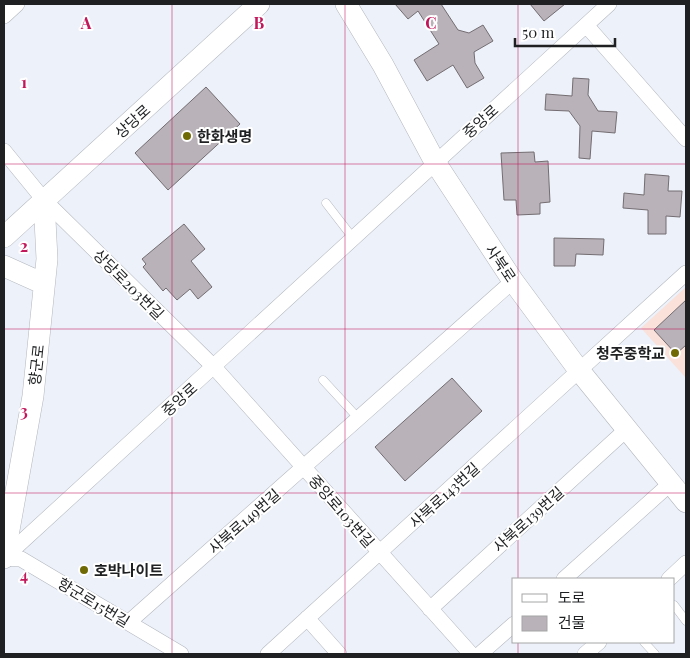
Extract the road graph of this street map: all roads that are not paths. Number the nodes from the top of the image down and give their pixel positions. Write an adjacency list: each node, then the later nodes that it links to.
1 (17, 4): 5 (street)
2 (257, 4): 10 (street, 상당로)
3 (346, 4): 9 (street, 사북로)
4 (609, 4): 6 (street, 중앙로)
5 (4, 16)
6 (586, 25): 7 (street); 9 (street, 중앙로)
7 (686, 139)
8 (4, 151): 10 (street, 상당로203번길)
9 (435, 162): 13 (street, 중앙로); 16 (street, 사북로)
10 (44, 200): 12 (street, 상당로); 17 (street, 향군로); 18 (street, 상당로203번길)
11 (326, 203): 13 (lane)
12 (4, 237)
13 (353, 238): 18 (street, 중앙로)
14 (4, 266): 17 (street)
15 (686, 273): 19 (street, 사북로143번길)
16 (513, 281): 19 (street, 사북로); 21 (street, 사북로149번길)
17 (44, 284): 27 (street, 향군로)
18 (214, 367): 23 (street, 중앙로103번길); 27 (street, 중앙로)
19 (578, 369): 22 (street, 사북로); 26 (street, 사북로143번길)
20 (323, 380): 21 (lane)
21 (359, 420): 23 (street, 사북로149번길)
22 (627, 429): 24 (street, 사북로); 32 (street, 사북로139번길)
23 (305, 468): 26 (street, 중앙로103번길); 35 (street, 사북로149번길)
24 (671, 484): 25 (street, 사북로); 29 (street)
25 (686, 502)
26 (380, 554): 32 (street, 중앙로103번길); 33 (street, 사북로143번길)
27 (4, 558): 35 (street, 향군로15번길)
28 (686, 563): 30 (street)
29 (565, 578)
30 (669, 578)
31 (675, 606): 34 (lane)
32 (430, 608): 42 (street, 중앙로103번길)
33 (307, 618): 40 (street, 사북로143번길); 41 (street)
34 (686, 621)
35 (129, 622): 39 (street, 향군로15번길)
36 (512, 626): 43 (street)
37 (598, 643): 44 (street)
38 (645, 643): 45 (lane)
39 (180, 654)
40 (268, 654)
41 (339, 654)
42 (471, 654)
43 (480, 654)
44 (585, 654)
45 (655, 654)

